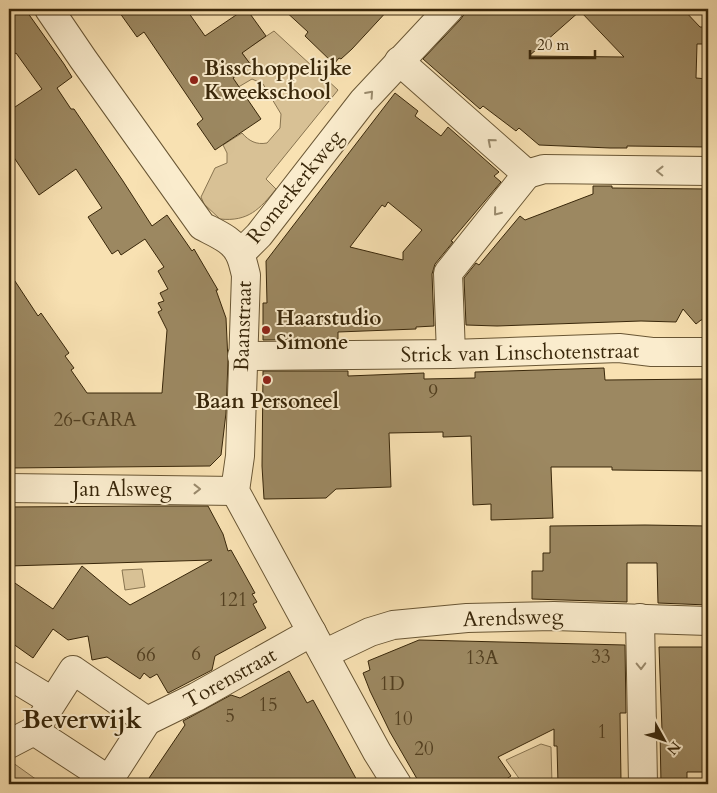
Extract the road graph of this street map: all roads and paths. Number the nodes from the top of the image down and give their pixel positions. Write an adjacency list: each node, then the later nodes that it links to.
1 (50, 9): 6 (street, Baanstraat)
2 (449, 9): 3 (street, Romerkerkweg)
3 (399, 61): 5 (street, one-way to 3); 6 (street, Romerkerkweg, one-way to 3)
4 (708, 172): 5 (street, one-way to 5)
5 (528, 174): 8 (street, one-way to 8)
6 (240, 254): 9 (street, Baanstraat)
7 (708, 352): 8 (street, Strick van Linschotenstraat)
8 (451, 354): 9 (street, Strick van Linschotenstraat)
9 (242, 356): 11 (street, Baanstraat)
10 (9, 488): 11 (street, Jan Alsweg, one-way to 11)
11 (235, 491): 14 (street)
12 (640, 618): 13 (street, Arendsweg); 14 (street, Arendsweg); 22 (street, one-way to 22)
13 (708, 621)
14 (318, 643): 17 (street, Torenstraat); 21 (street)
15 (9, 675): 16 (street)
16 (52, 702): 17 (street); 18 (street)
17 (147, 721): 20 (street)
18 (34, 732): 19 (street); 20 (street)
19 (9, 744)
20 (110, 782)
21 (397, 784)
22 (643, 784)

